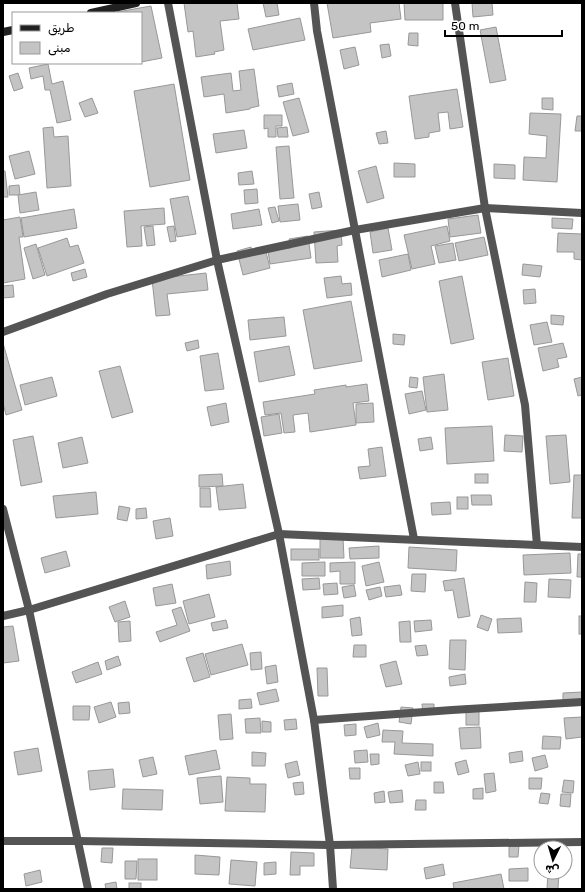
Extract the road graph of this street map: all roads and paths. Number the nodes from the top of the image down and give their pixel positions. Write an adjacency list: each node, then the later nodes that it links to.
1 (136, 3): 5 (main road)
2 (168, 3): 9 (street)
3 (314, 3): 8 (street)
4 (455, 3): 6 (street)
5 (95, 12)
6 (485, 208): 7 (street); 8 (street); 14 (street)
7 (582, 213)
8 (355, 230): 9 (street); 13 (street)
9 (217, 260): 10 (street); 12 (street)
10 (3, 332)
11 (3, 509): 16 (street)
12 (279, 534): 13 (street); 16 (street); 19 (street)
13 (414, 539): 14 (street)
14 (537, 544): 15 (street)
15 (582, 546)
16 (29, 610): 17 (street); 21 (street)
17 (3, 616)
18 (582, 702): 19 (street)
19 (314, 720): 23 (street)
20 (3, 841): 21 (street)
21 (78, 841): 23 (street); 24 (street)
22 (582, 842): 23 (street)
23 (330, 845): 25 (street)
24 (88, 889)
25 (332, 889)

